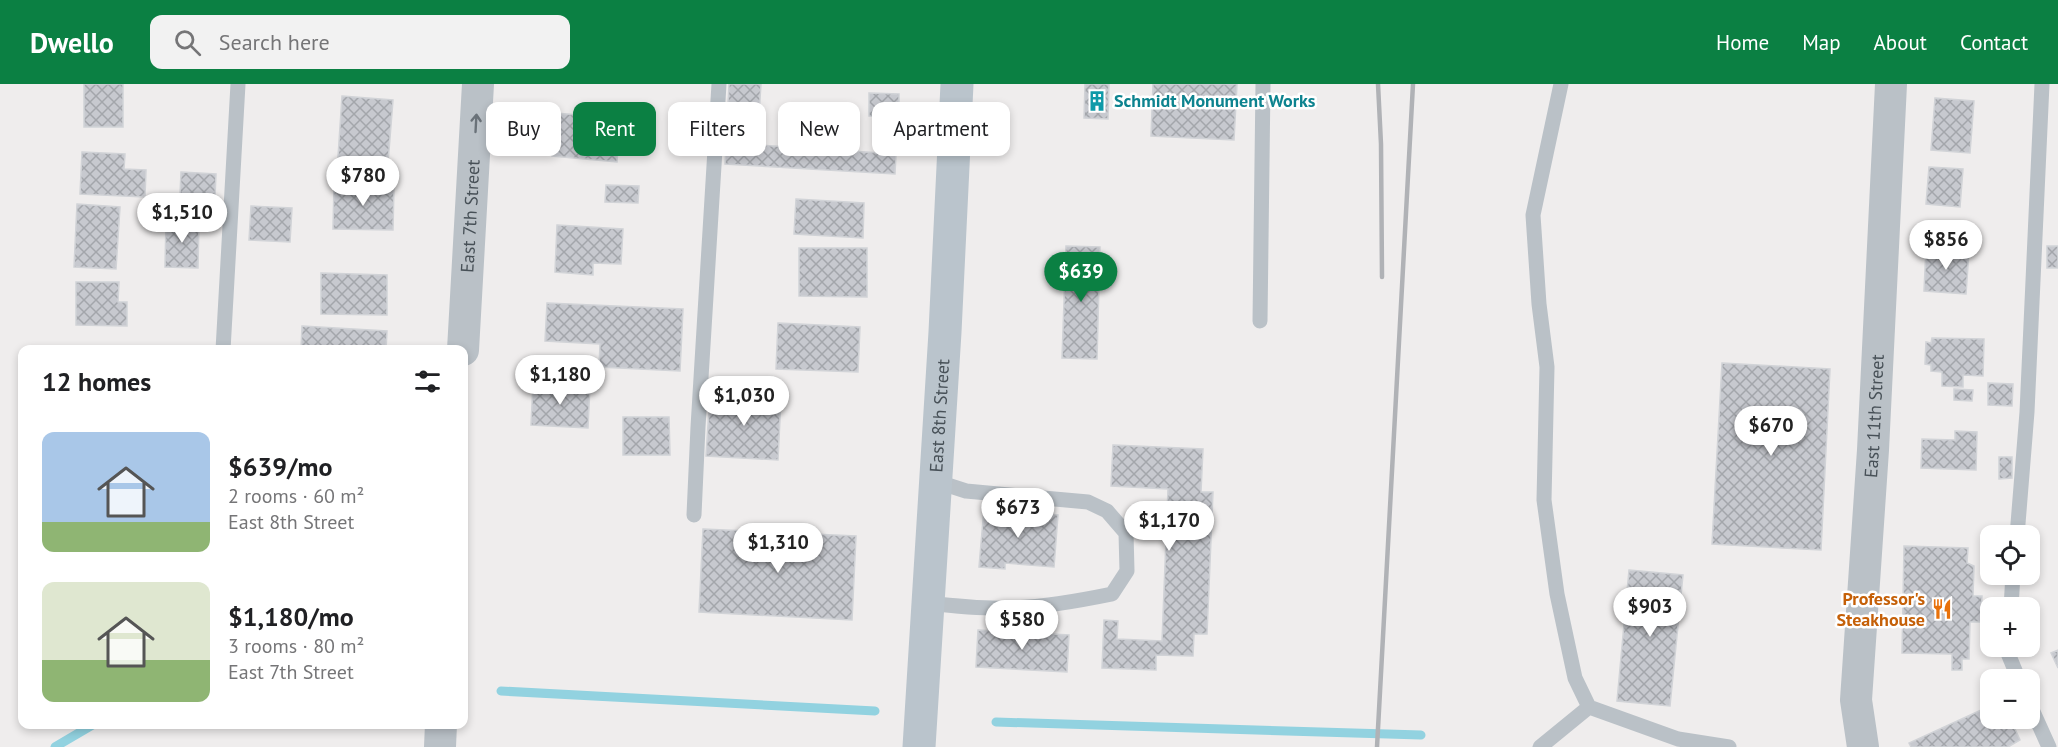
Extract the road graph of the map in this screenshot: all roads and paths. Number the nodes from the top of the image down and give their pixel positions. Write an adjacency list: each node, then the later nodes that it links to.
1 (238, 84): 10 (lane)
2 (478, 84): 11 (street, East 7th Street, one-way to 2)
3 (719, 84): 13 (lane)
4 (957, 84): 12 (main road, East 8th Street)
5 (1263, 84): 9 (lane)
6 (1561, 84): 16 (lane)
7 (1891, 84): 23 (street, East 11th Street)
8 (2042, 84): 14 (lane)
9 (1260, 321)
10 (223, 345)
11 (463, 345)
12 (935, 481): 15 (main road, East 8th Street); 15 (lane)
13 (694, 515)
14 (2018, 525)
15 (928, 603): 20 (main road, East 8th Street)
16 (1589, 707): 21 (lane); 22 (lane)
17 (2040, 727): 24 (lane)
18 (441, 729): 19 (street)
19 (440, 747)
20 (919, 747)
21 (1540, 747)
22 (1729, 747)
23 (1863, 747)
24 (2049, 747)

